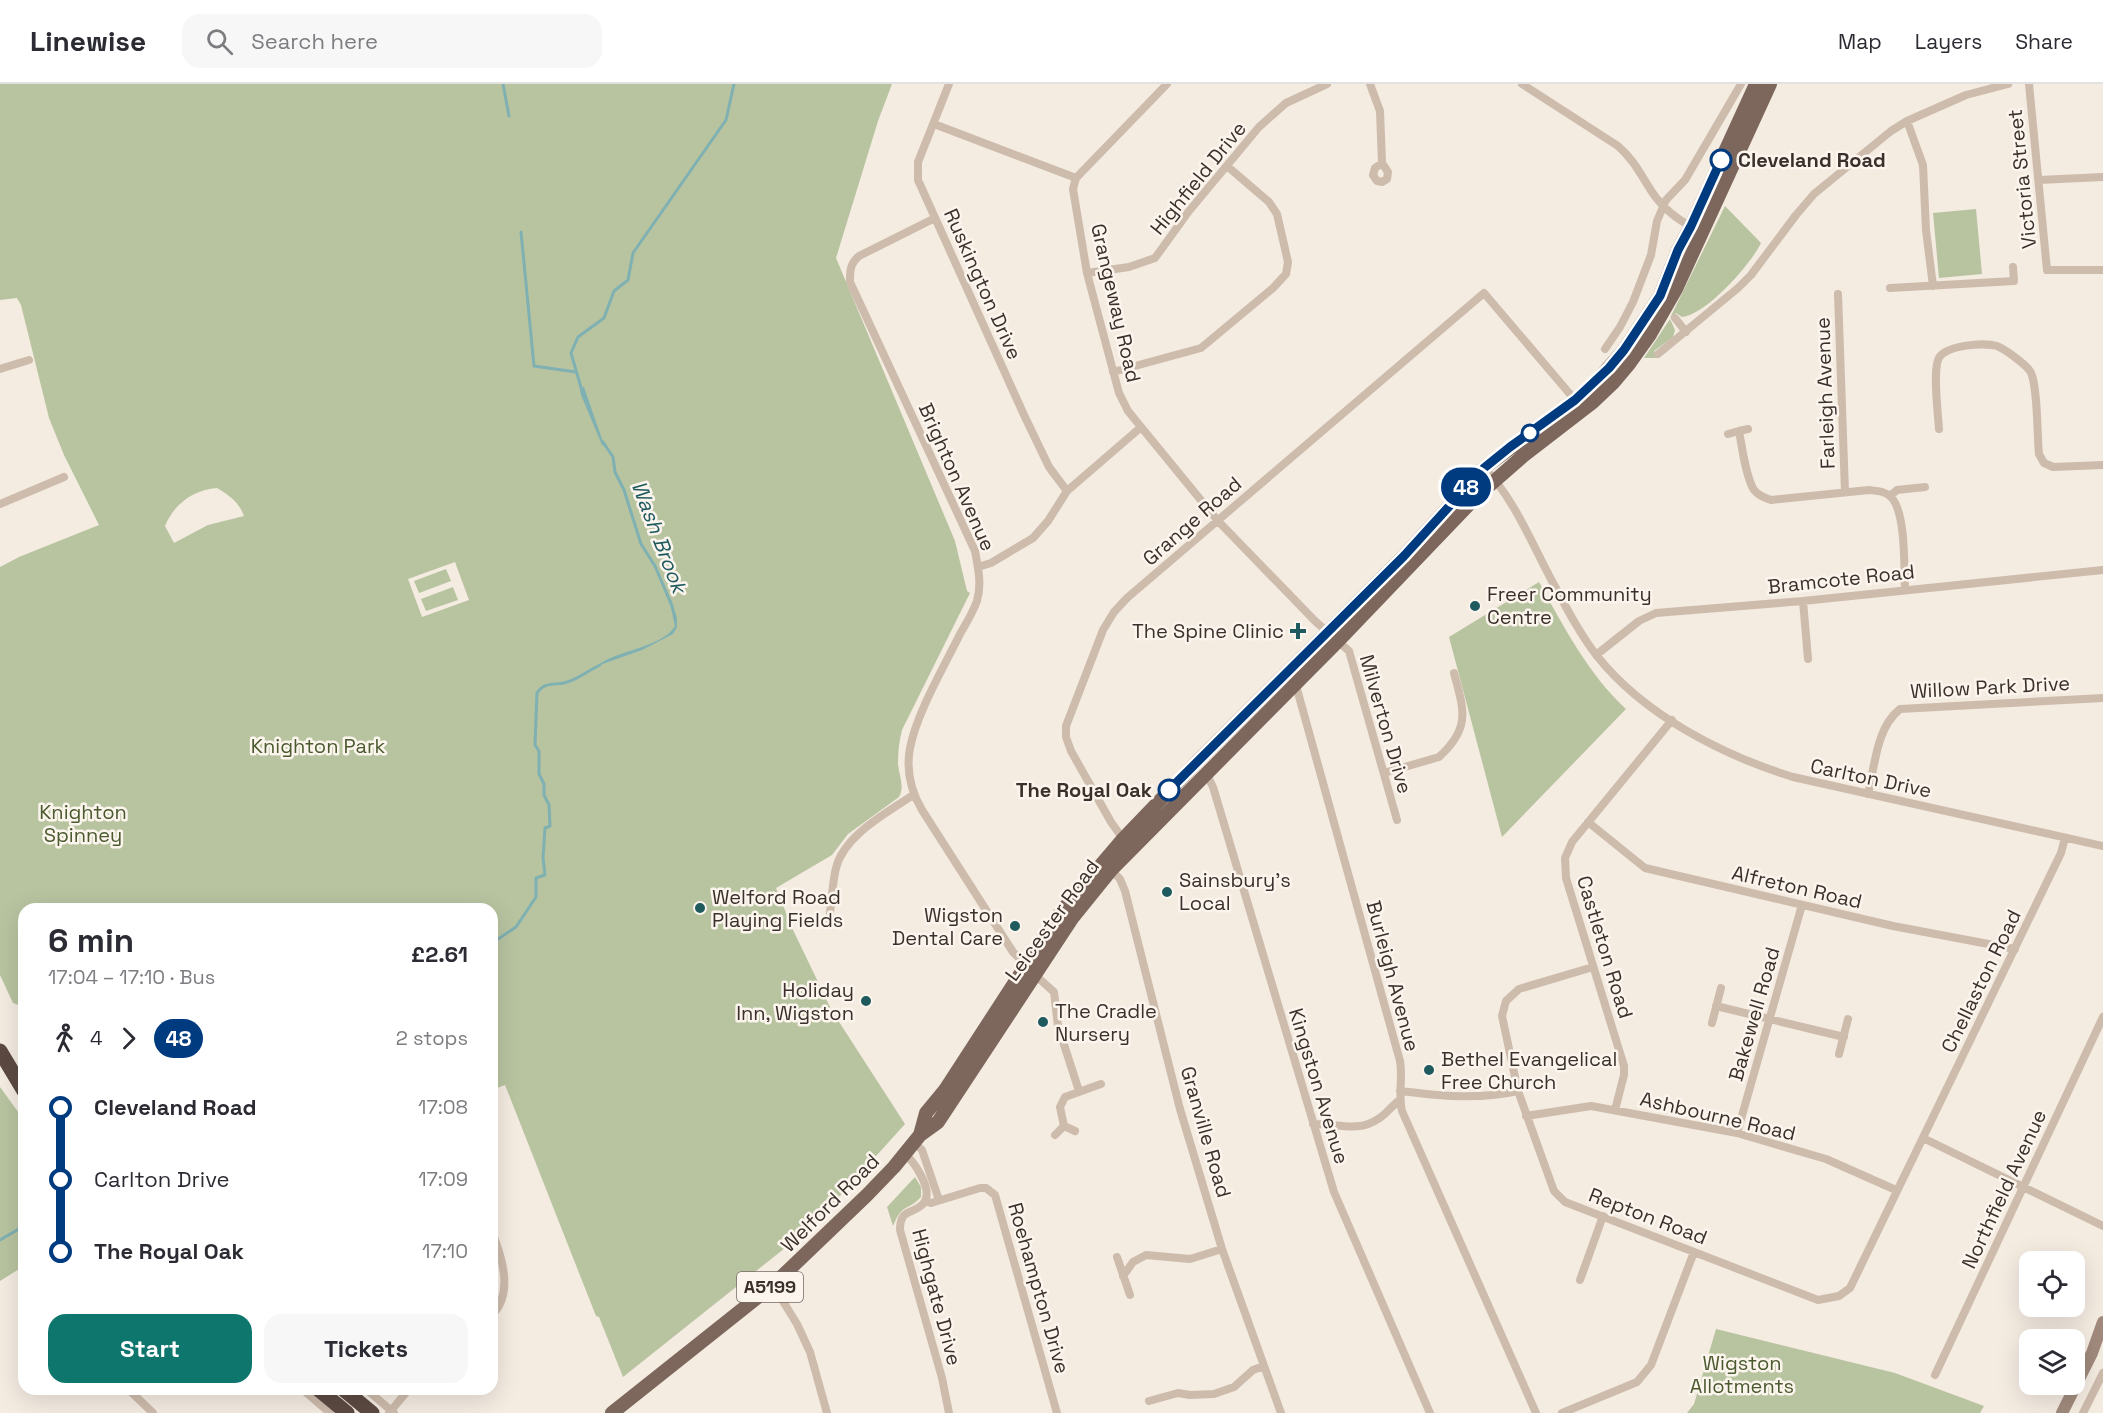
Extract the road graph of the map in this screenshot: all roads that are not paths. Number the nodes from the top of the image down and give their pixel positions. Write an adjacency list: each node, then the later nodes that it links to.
1 (949, 84): 12 (street, Ruskington Drive)
2 (1167, 84): 16 (street)
3 (1327, 84): 14 (street, Highfield Drive)
4 (1370, 84): 13 (street)
5 (1522, 84): 18 (street)
6 (1741, 84): 18 (street)
7 (1756, 84): 20 (main road, A5199)
8 (1770, 84): 20 (main road, A5199)
9 (2008, 84): 11 (street)
10 (2030, 84): 17 (street, Victoria Street)
11 (1907, 121): 24 (street); 28 (street)
12 (934, 124): 16 (street); 19 (street, Ruskington Drive)
13 (1382, 163)
14 (1227, 166): 23 (street, Highfield Drive); 33 (street)
15 (2103, 177): 17 (street)
16 (1076, 178): 23 (street, Grangeway Road)
17 (2039, 180): 22 (street, Victoria Street)
18 (1664, 206): 20 (street); 29 (street)
19 (935, 218): 44 (street, Ruskington Drive); 49 (street, Brighton Avenue)
20 (1697, 230): 34 (main road, Leicester Road / A5199); 42 (main road, Leicester Road / A5199)
21 (2013, 267): 24 (street)
22 (2103, 270)
23 (1087, 273): 33 (street, Grangeway Road)
24 (1933, 286): 25 (street)
25 (1890, 288)
26 (1838, 294): 45 (street, Farleigh Avenue)
27 (1675, 318): 28 (street)
28 (1686, 332): 30 (street)
29 (1605, 349)
30 (1658, 354)
31 (29, 360): 32 (street)
32 (0, 369)
33 (1113, 372): 35 (street, Grangeway Road)
34 (1575, 400): 39 (main road, Leicester Road / A5199); 48 (street, Grange Road)
35 (1140, 428): 44 (street); 48 (street, Grangeway Road)
36 (1939, 429): 38 (street)
37 (1728, 434): 45 (street)
38 (2103, 465): 40 (street)
39 (1484, 468): 42 (street, Carlton Drive); 53 (main road, Leicester Road / A5199)
40 (2103, 471)
41 (64, 477): 47 (street)
42 (1495, 479): 53 (main road, Leicester Road / A5199); 54 (street, Carlton Drive)
43 (1925, 487): 46 (street)
44 (1067, 491): 49 (street)
45 (1845, 492): 46 (street)
46 (1890, 496): 51 (street)
47 (0, 504)
48 (1218, 520): 53 (street, Grangeway Road); 67 (street, Grange Road)
49 (978, 567): 64 (street, Brighton Avenue)
50 (2103, 570): 51 (street, Bramcote Road)
51 (1905, 589): 52 (street, Bramcote Road)
52 (1803, 601): 54 (street, Bramcote Road); 55 (street)
53 (1333, 636): 57 (main road, Leicester Road / A5199); 62 (street, Milverton Drive)
54 (1596, 655): 59 (street, Carlton Drive)
55 (1808, 659)
56 (1454, 673): 62 (street)
57 (1289, 680): 60 (main road, Leicester Road / A5199); 61 (main road, Leicester Road / A5199); 90 (street, Burleigh Avenue)
58 (2103, 698): 63 (street, Willow Park Drive)
59 (1672, 720): 63 (street, Carlton Drive); 66 (street, Castleton Road)
60 (1197, 762): 61 (street, Kingston Avenue); 67 (main road, Leicester Road / A5199)
61 (1207, 773): 70 (main road, Leicester Road / A5199); 93 (street, Kingston Avenue)
62 (1384, 773): 65 (street, Milverton Drive)
63 (1868, 794): 68 (street, Carlton Drive)
64 (913, 795): 72 (street); 74 (street, Brighton Avenue)
65 (1397, 820)
66 (1588, 822): 71 (street, Alfreton Road); 75 (street, Castleton Road)
67 (1123, 838): 70 (main road, Leicester Road / A5199)
68 (2065, 838): 69 (street, Carlton Drive); 73 (street, Chellaston Road)
69 (2103, 846)
70 (1106, 866): 74 (main road, Leicester Road / A5199); 76 (main road, Leicester Road / A5199); 107 (street, Granville Road)
71 (1802, 904): 73 (street, Alfreton Road); 80 (street, Bakewell Road)
72 (830, 919)
73 (2015, 949): 99 (street, Chellaston Road)
74 (1025, 964): 76 (street, Brighton Avenue); 98 (main road, Leicester Road / A5199)
75 (1593, 967): 89 (street, Repton Road); 91 (street, Castleton Road)
76 (1035, 975): 88 (street, Brighton Avenue); 98 (main road, Leicester Road / A5199)
77 (1721, 988): 78 (street)
78 (1716, 1006): 80 (street); 82 (street)
79 (2103, 1017): 101 (street, Northfield Avenue)
80 (1769, 1018): 83 (street); 96 (street, Bakewell Road)
81 (1848, 1019): 83 (street)
82 (1712, 1023)
83 (1844, 1037): 85 (street)
84 (0, 1051): 86 (highway)
85 (1839, 1054)
86 (18, 1081)
87 (1101, 1084): 88 (street)
88 (1079, 1091): 94 (street)
89 (1518, 1091): 90 (street); 92 (street, Repton Road)
90 (1400, 1096): 93 (street); 138 (street, Burleigh Avenue)
91 (1615, 1110): 92 (street, Ashbourne Road); 96 (street, Ashbourne Road)
92 (1526, 1116): 104 (street, Repton Road)
93 (1313, 1124): 137 (street, Kingston Avenue)
94 (1064, 1126): 95 (street); 97 (street)
95 (1075, 1131)
96 (1737, 1133): 102 (street, Ashbourne Road)
97 (1055, 1136)
98 (917, 1138): 100 (main road, Leicester Road / A5199); 103 (street)
99 (1923, 1138): 101 (street); 102 (street, Repton Road)
100 (905, 1154): 103 (street, Highgate Drive); 112 (main road, Welford Road / A5199)
101 (2023, 1186): 105 (street); 119 (street, Northfield Avenue)
102 (1896, 1191): 108 (street, Repton Road)
103 (933, 1201): 134 (street, Highgate Drive); 135 (street, Roehampton Drive)
104 (1603, 1216): 108 (street, Repton Road); 111 (street)
105 (2103, 1226)
106 (498, 1248): 114 (street)
107 (1222, 1249): 110 (street); 117 (street, Granville Road)
108 (1694, 1252): 139 (street)
109 (1117, 1257): 110 (street)
110 (1123, 1276): 113 (street)
111 (1580, 1280)
112 (773, 1285): 127 (main road, Welford Road / A5199); 133 (street)
113 (1130, 1295)
114 (498, 1309)
115 (2103, 1322): 116 (main road)
116 (2100, 1338): 140 (main road)
117 (1264, 1366): 126 (street); 136 (street, Granville Road)
118 (2103, 1373): 141 (street)
119 (1935, 1375)
120 (134, 1395): 129 (street)
121 (309, 1395): 130 (street)
122 (325, 1395): 131 (highway)
123 (350, 1395): 132 (highway)
124 (373, 1395): 128 (street)
125 (405, 1395): 128 (street)
126 (1149, 1401)
127 (620, 1410)
128 (392, 1412)
129 (153, 1413)
130 (330, 1413)
131 (347, 1413)
132 (372, 1413)
133 (827, 1413)
134 (949, 1413)
135 (1057, 1413)
136 (1281, 1413)
137 (1430, 1413)
138 (1536, 1413)
139 (1562, 1413)
140 (2062, 1413)
141 (2083, 1413)

